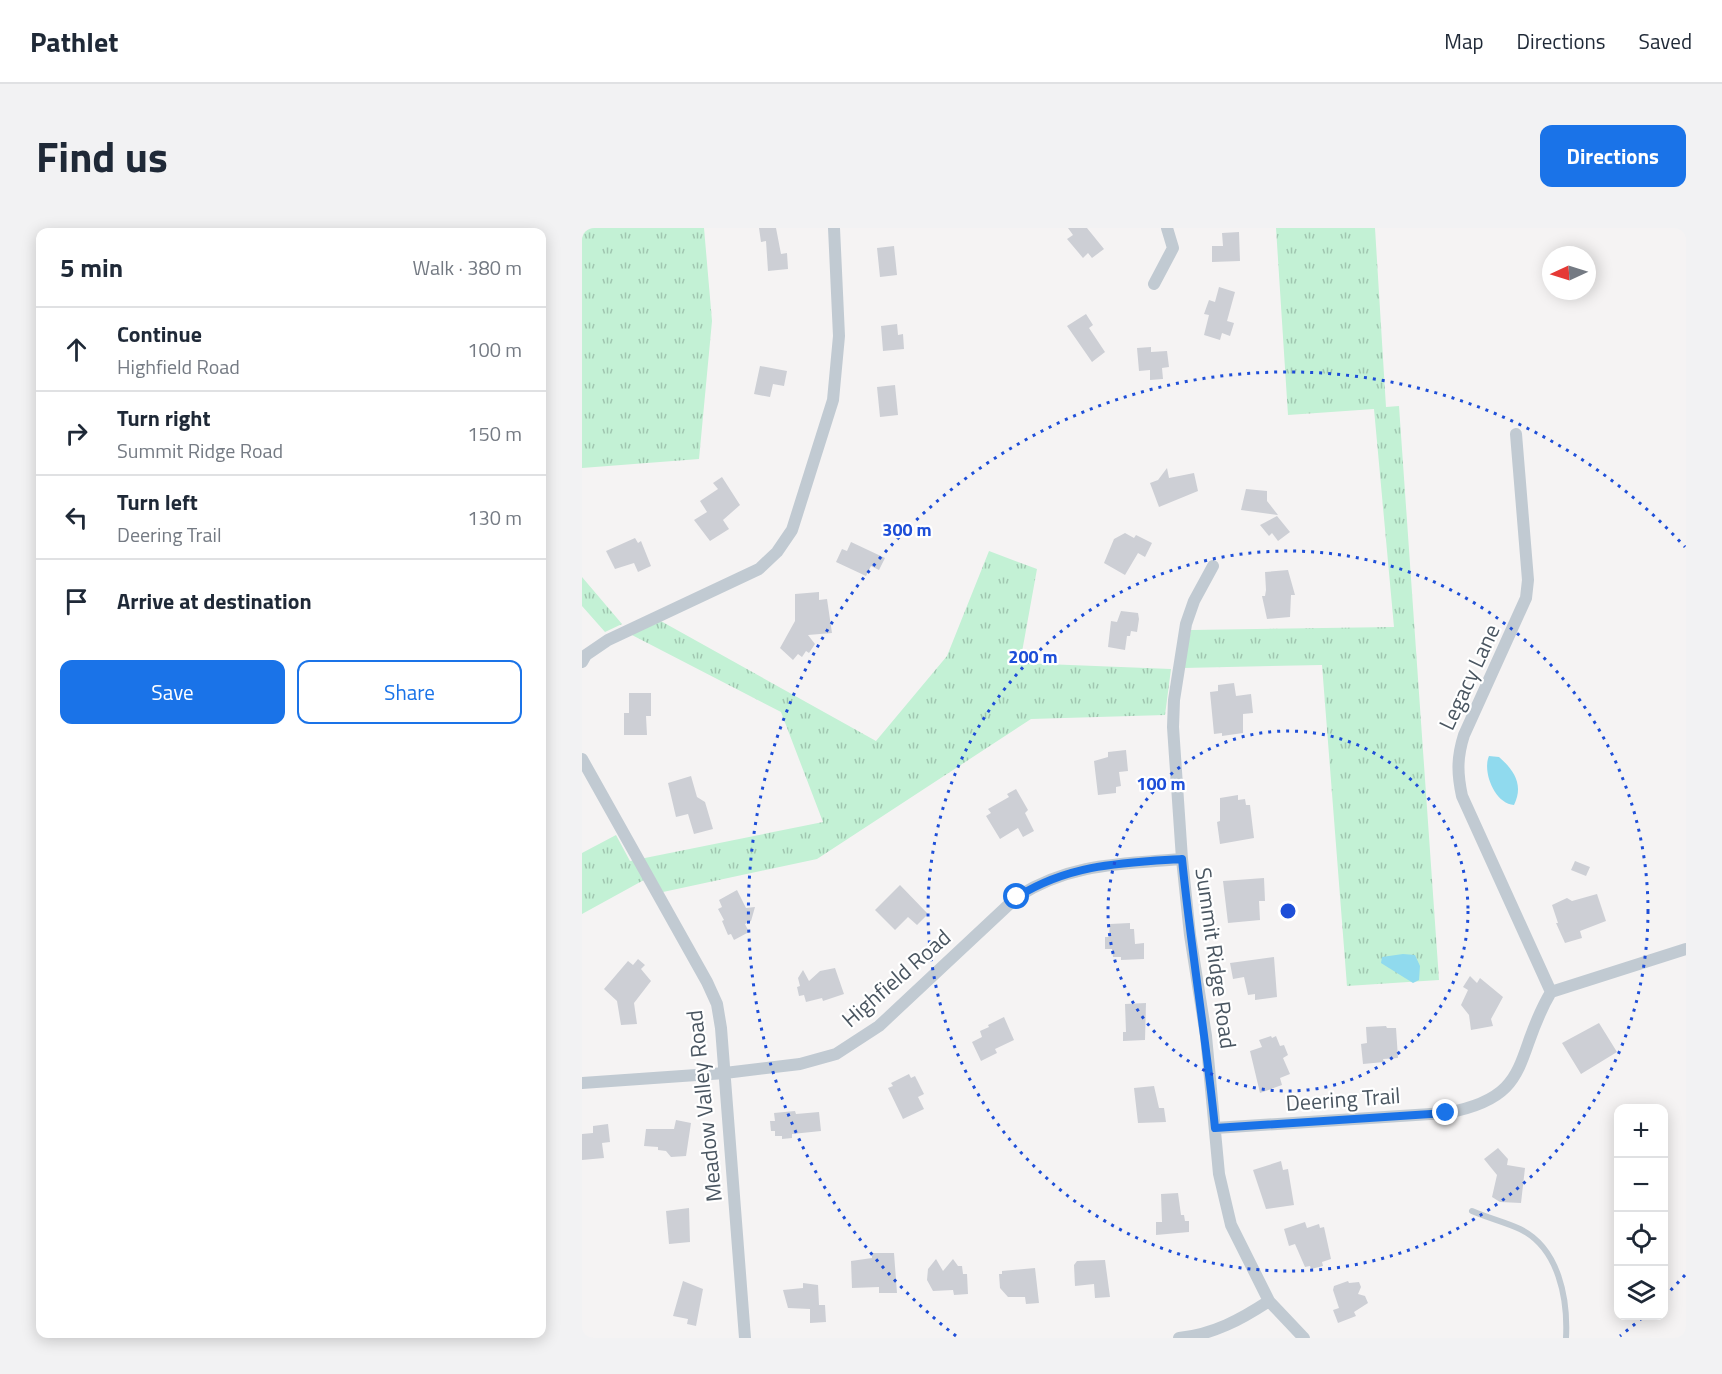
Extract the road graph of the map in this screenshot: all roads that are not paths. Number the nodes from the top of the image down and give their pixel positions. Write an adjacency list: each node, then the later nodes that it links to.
1 (834, 228): 6 (street)
2 (1167, 228): 3 (street)
3 (1154, 284)
4 (1516, 434): 10 (street, Legacy Lane)
5 (1213, 566): 8 (street, Summit Ridge Road)
6 (582, 662)
7 (582, 759): 11 (street, Meadow Valley Road)
8 (1182, 859): 11 (street, Highfield Road); 13 (street, Summit Ridge Road)
9 (1686, 948): 10 (street)
10 (1551, 992): 13 (street, Deering Trail)
11 (725, 1073): 12 (street, Highfield Road); 16 (street, Meadow Valley Road)
12 (582, 1083)
13 (1215, 1128): 15 (street, Summit Ridge Road)
14 (1472, 1211): 19 (lane)
15 (1269, 1301): 17 (street); 18 (street, Summit Ridge Road)
16 (745, 1338)
17 (1179, 1338)
18 (1304, 1338)
19 (1566, 1338)

